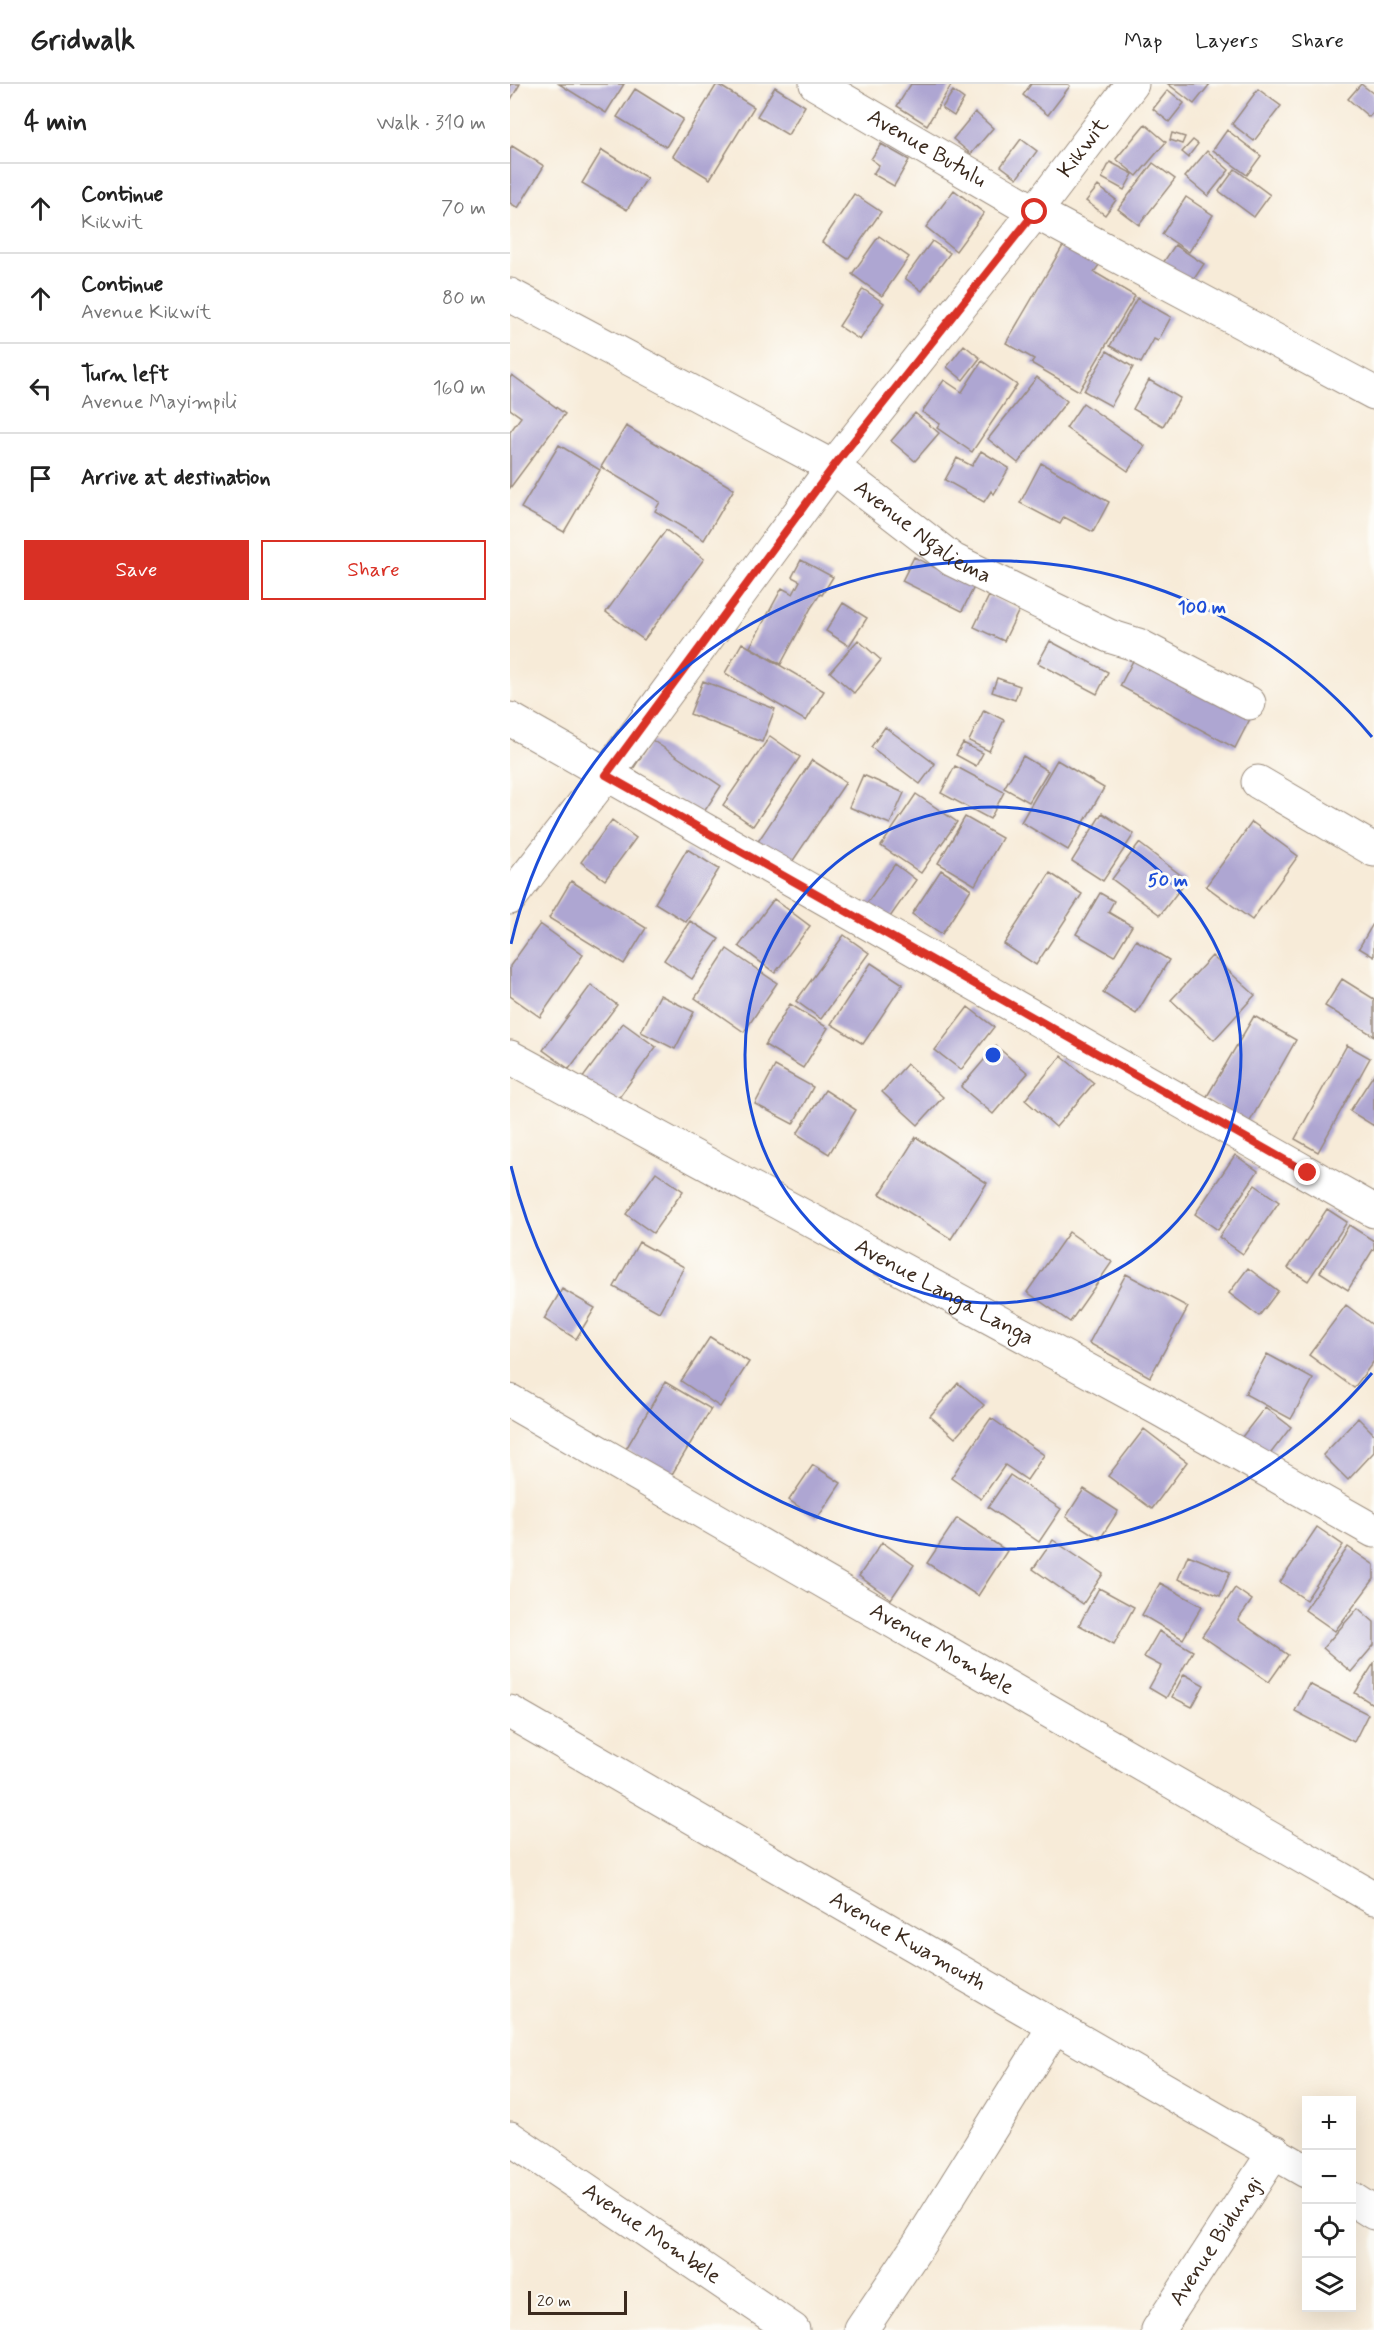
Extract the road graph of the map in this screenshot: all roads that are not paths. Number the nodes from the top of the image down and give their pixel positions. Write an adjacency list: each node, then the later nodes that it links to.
1 (816, 84): 3 (street, Avenue Butulu)
2 (1132, 84): 3 (street, Kikwit)
3 (1035, 212): 5 (street, Avenue Butulu); 6 (street, Kikwit)
4 (510, 295): 6 (street, Avenue Ngaliema)
5 (1374, 393)
6 (833, 467): 7 (street, Avenue Ngaliema); 9 (street, Kikwit)
7 (1249, 703)
8 (510, 719): 9 (street)
9 (606, 775): 12 (street, Kikwit); 14 (street)
10 (1258, 782): 11 (street)
11 (1374, 850)
12 (510, 898)
13 (510, 1057): 16 (street, Avenue Langa Langa)
14 (1374, 1211)
15 (510, 1401): 18 (street, Avenue Mombele)
16 (1374, 1531)
17 (510, 1712): 19 (street, Avenue Kwamouth)
18 (1374, 1898)
19 (1054, 2027): 21 (street, Avenue Kwamouth); 26 (street)
20 (510, 2138): 25 (street, Avenue Mombele)
21 (1275, 2151): 22 (street, Avenue Kwamouth); 27 (street, Avenue Bidungi)
22 (1302, 2168)
23 (1356, 2202): 24 (street)
24 (1374, 2213)
25 (793, 2330)
26 (861, 2330)
27 (1158, 2330)

